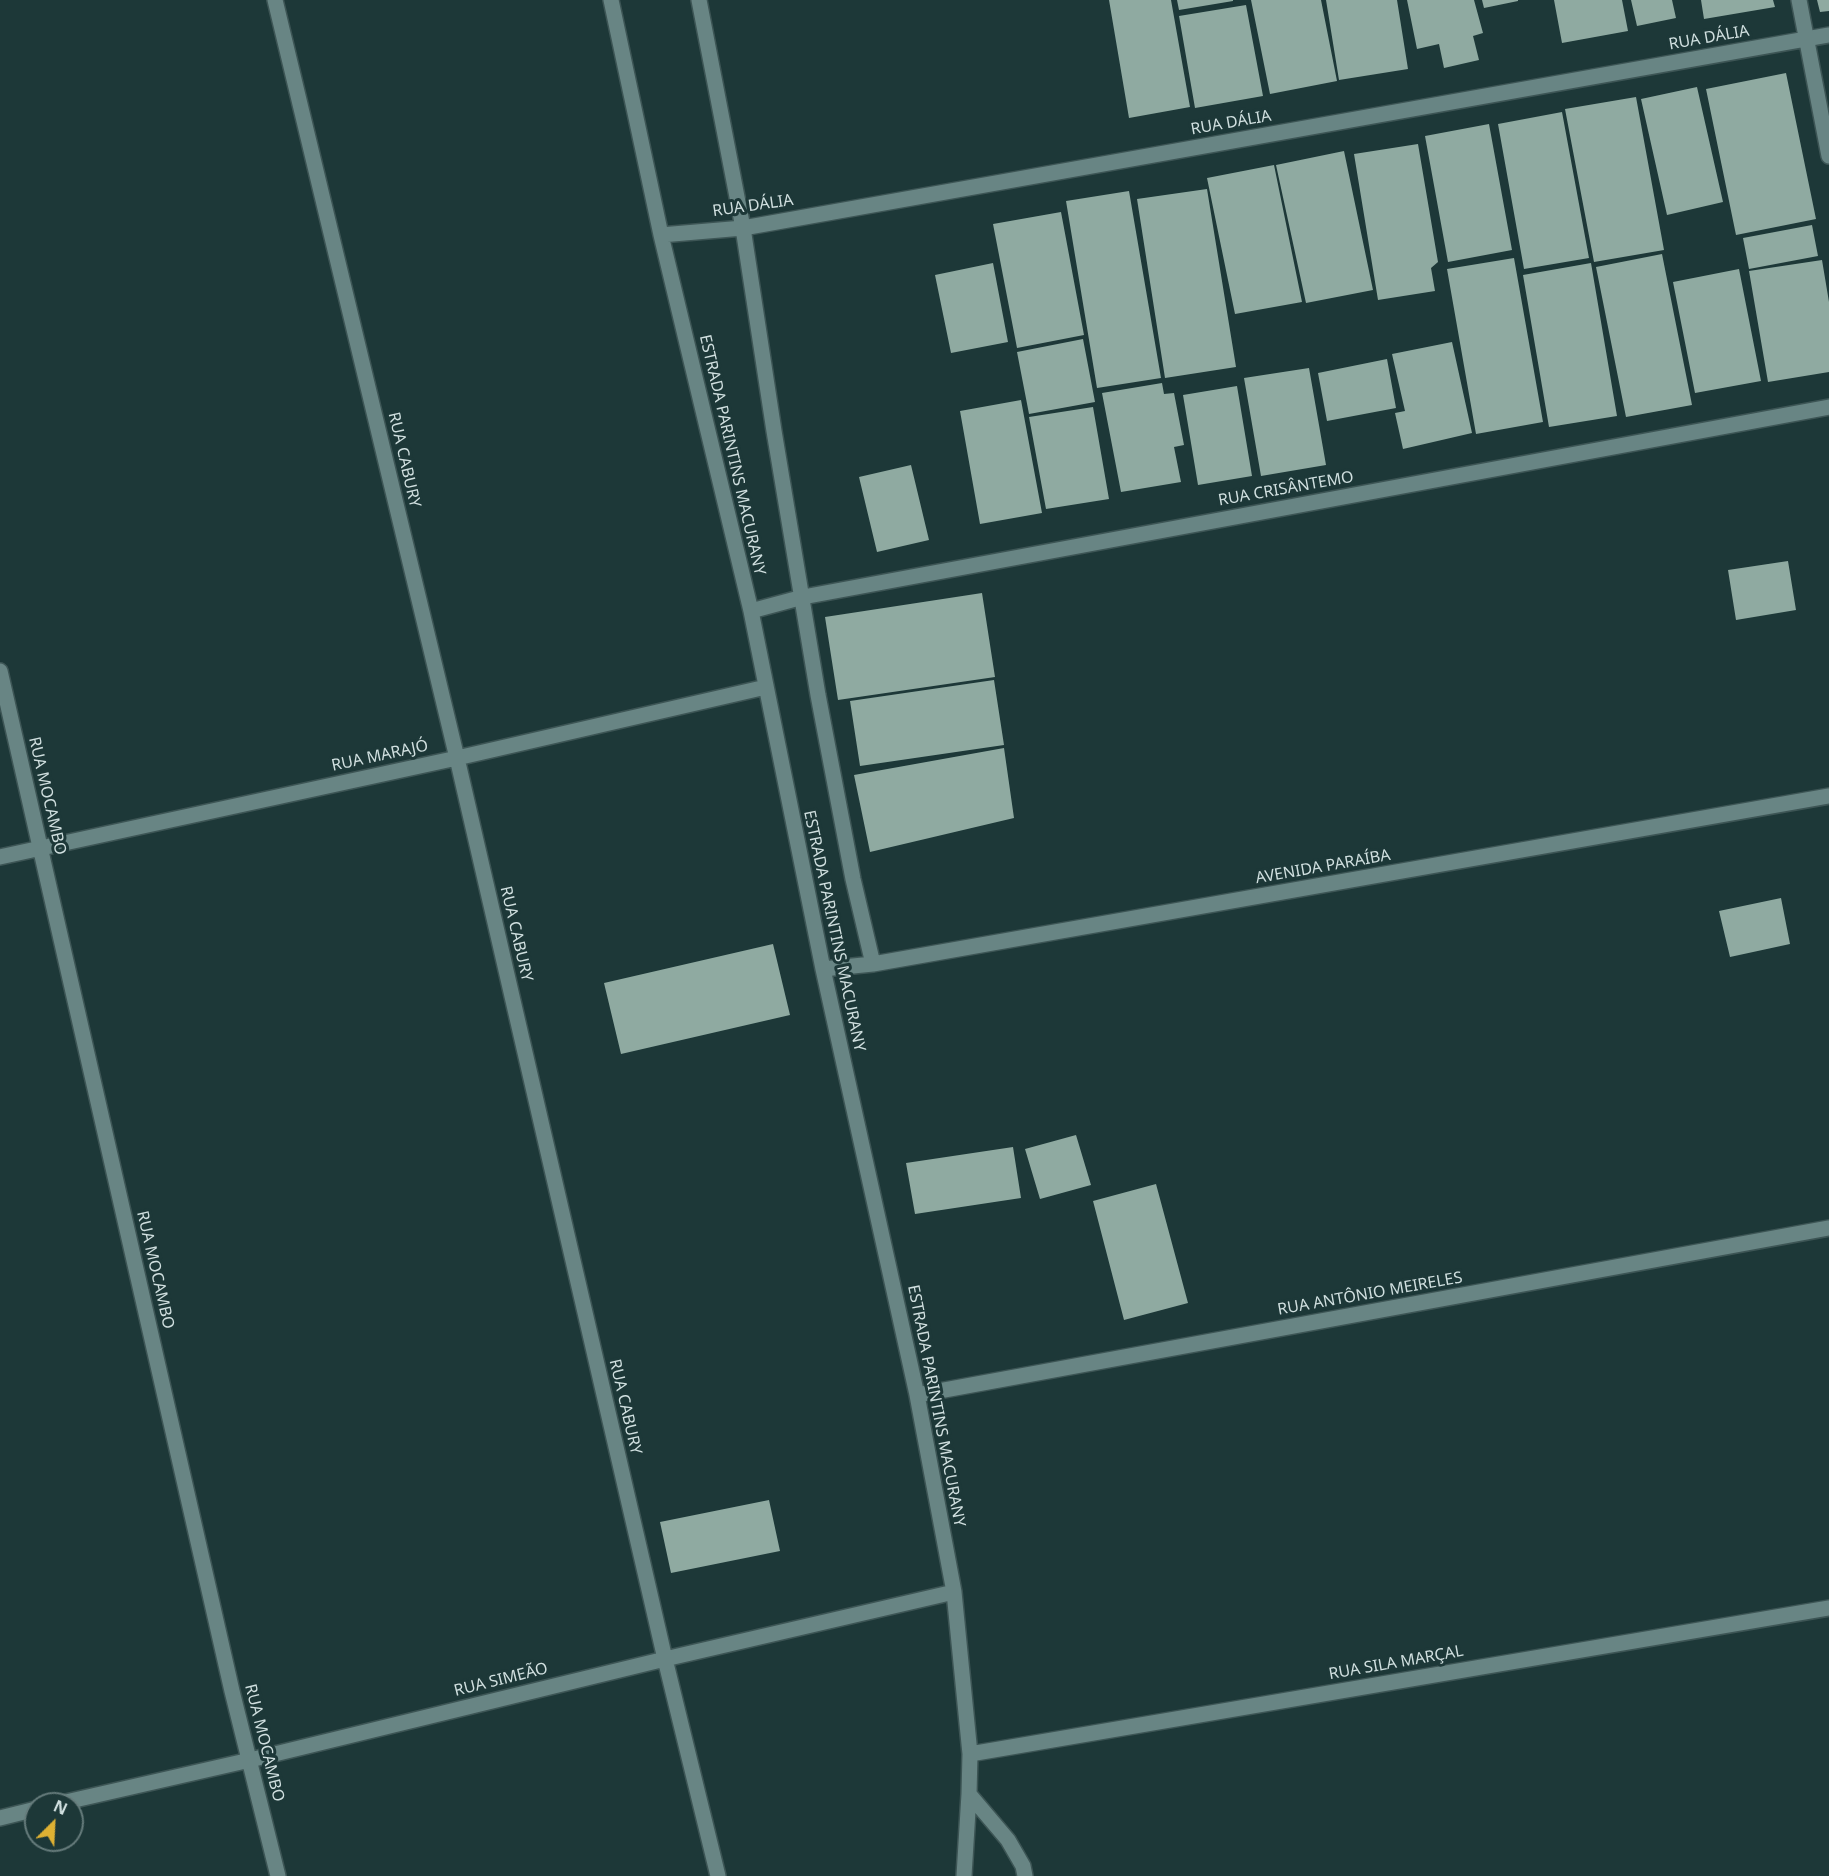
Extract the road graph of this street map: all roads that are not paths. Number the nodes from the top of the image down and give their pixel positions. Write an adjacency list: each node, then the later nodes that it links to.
1 (275, 0): 15 (street, RUA CABURY)
2 (610, 0): 9 (street, ESTRADA PARINTINS MACURANY)
3 (699, 0): 8 (street, ESTRADA PARINTINS MACURANY)
4 (1799, 0): 6 (street)
5 (1829, 35): 6 (street, RUA DÁLIA)
6 (1806, 39): 7 (street); 8 (street, RUA DÁLIA)
7 (1829, 156)
8 (743, 228): 9 (street, RUA DÁLIA); 11 (street, ESTRADA PARINTINS MACURANY)
9 (661, 235): 12 (street, ESTRADA PARINTINS MACURANY)
10 (1829, 407): 11 (street, RUA CRISÂNTEMO)
11 (803, 597): 12 (street, RUA CRISÂNTEMO); 19 (street, ESTRADA PARINTINS MACURANY)
12 (751, 611): 14 (street, ESTRADA PARINTINS MACURANY)
13 (0, 671): 17 (street, RUA MOCAMBO)
14 (766, 687): 15 (street, RUA MARAJÓ); 20 (street, ESTRADA PARINTINS MACURANY)
15 (457, 758): 17 (street, RUA MARAJÓ); 25 (street, RUA CABURY)
16 (1829, 796): 19 (street, AVENIDA PARAÍBA)
17 (40, 848): 18 (street, RUA MARAJÓ); 27 (street, RUA MOCAMBO)
18 (0, 857)
19 (873, 964): 20 (street, AVENIDA PARAÍBA)
20 (823, 969): 22 (street, ESTRADA PARINTINS MACURANY)
21 (1829, 1228): 22 (street, RUA ANTÔNIO MEIRELES)
22 (917, 1395): 23 (street, ESTRADA PARINTINS MACURANY)
23 (954, 1592): 25 (street, RUA SIMEÃO); 26 (street, ESTRADA PARINTINS MACURANY)
24 (1829, 1608): 26 (street, RUA SILA MARÇAL)
25 (665, 1659): 27 (street, RUA SIMEÃO); 33 (street, RUA CABURY)
26 (970, 1754): 28 (street, ESTRADA PARINTINS MACURANY)
27 (250, 1760): 29 (street, RUA SIMEÃO); 32 (street, RUA MOCAMBO)
28 (969, 1794): 34 (street, ESTRADA PARINTINS MACURANY); 35 (street)
29 (84, 1798)
30 (24, 1812): 31 (street)
31 (0, 1818)
32 (278, 1876)
33 (718, 1876)
34 (964, 1876)
35 (1025, 1876)

